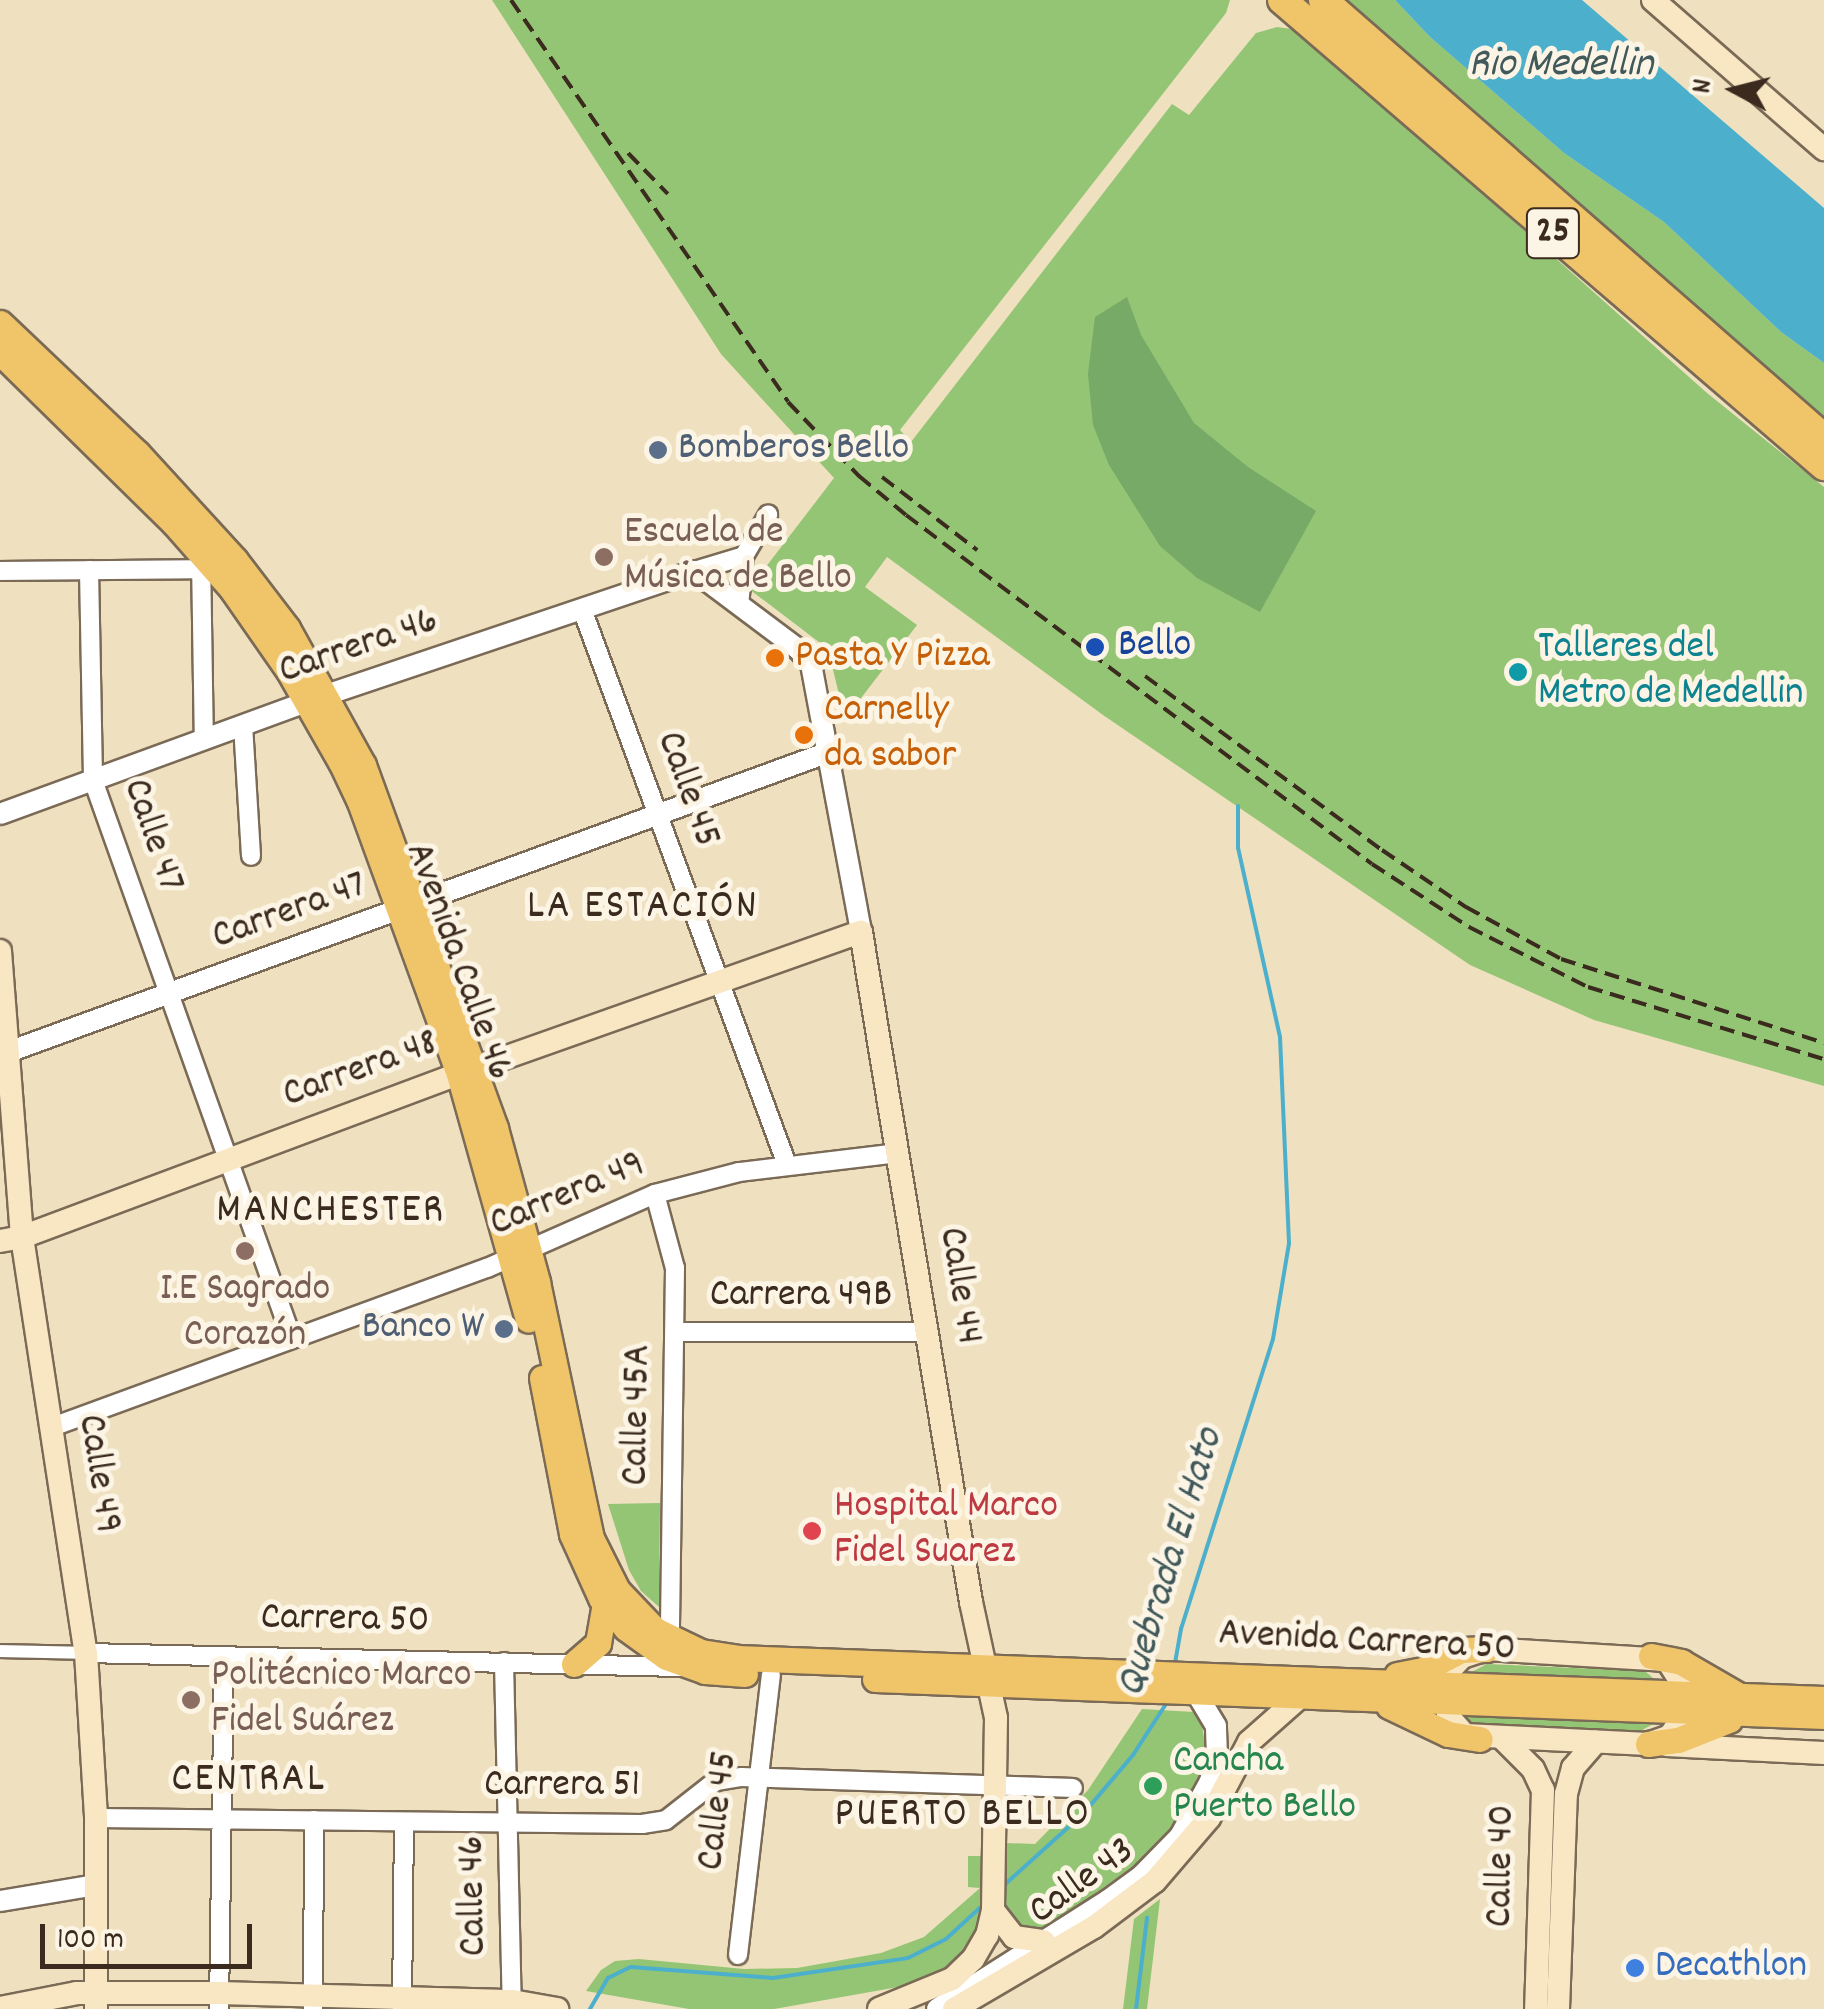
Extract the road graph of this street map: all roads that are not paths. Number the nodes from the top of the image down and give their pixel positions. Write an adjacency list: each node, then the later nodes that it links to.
1 (1282, 0): 7 (highway, 25)
2 (1323, 0): 6 (highway, 25)
3 (1653, 0): 4 (main road)
4 (1824, 148)
5 (2, 334): 10 (main road, Avenida Calle 46); 16 (main road, Avenida Calle 46)
6 (1824, 438)
7 (1824, 466)
8 (768, 515): 9 (street)
9 (744, 556): 13 (street, Carrera 46); 14 (street)
10 (206, 564): 12 (street); 16 (main road, Avenida Calle 46); 18 (street)
11 (0, 570): 12 (street)
12 (89, 570): 20 (street, Calle 47)
13 (694, 571): 14 (street, Calle 44); 15 (street, Carrera 46)
14 (739, 604): 19 (street, Calle 44)
15 (582, 609): 16 (street, Carrera 46); 22 (street, Calle 45)
16 (316, 698): 17 (street, Carrera 46); 24 (main road, Avenida Calle 46)
17 (243, 725): 18 (street, Carrera 46); 23 (street)
18 (204, 740): 20 (street, Carrera 46)
19 (829, 752): 22 (street, Carrera 47); 25 (street, Calle 44)
20 (93, 780): 21 (street, Carrera 46); 28 (street, Calle 47)
21 (0, 814)
22 (658, 815): 24 (street, Carrera 47); 27 (street, Calle 45)
23 (251, 856)
24 (407, 907): 28 (street, Carrera 47); 30 (main road, Avenida Calle 46)
25 (861, 932): 27 (main road, Carrera 48); 31 (main road, Calle 44)
26 (0, 952): 29 (main road, Calle 49)
27 (720, 982): 30 (main road, Carrera 48); 33 (street, Calle 45)
28 (170, 995): 29 (street, Carrera 47); 32 (street, Calle 47)
29 (4, 1055): 35 (main road, Calle 49)
30 (467, 1071): 32 (main road, Carrera 48); 36 (main road, Avenida Calle 46)
31 (898, 1153): 33 (street, Carrera 49); 38 (main road, Calle 44)
32 (228, 1160): 35 (main road, Carrera 48); 39 (street, Calle 47)
33 (787, 1165): 34 (street, Carrera 49)
34 (655, 1194): 36 (street, Carrera 49); 37 (street, Calle 45A)
35 (11, 1239): 40 (main road, Calle 49)
36 (520, 1253): 39 (street, Carrera 49); 41 (main road, Avenida Calle 46); 42 (main road, Avenida Calle 46)
37 (675, 1332): 38 (street, Carrera 49B); 42 (street, Calle 45A)
38 (928, 1332): 51 (main road, Calle 44)
39 (292, 1338): 40 (street, Carrera 49)
40 (52, 1427): 45 (main road, Calle 49)
41 (605, 1603): 49 (main road); 50 (main road, Avenida Calle 46)
42 (670, 1640): 51 (main road, Avenida Carrera 50)
43 (1486, 1649): 47 (main road); 54 (main road); 55 (main road)
44 (0, 1651): 45 (street, Carrera 50)
45 (86, 1652): 46 (street, Carrera 50); 68 (main road, Calle 49)
46 (224, 1656): 48 (street, Carrera 50); 69 (street)
47 (1651, 1656): 58 (main road); 59 (main road)
48 (504, 1662): 49 (street, Carrera 50); 72 (street, Calle 46)
49 (574, 1664): 50 (street, Carrera 50)
50 (688, 1667): 52 (main road, Avenida Carrera 50)
51 (988, 1674): 52 (main road, Avenida Carrera 50); 53 (main road, Avenida Carrera 50); 66 (main road, Calle 44)
52 (772, 1675): 65 (street, Calle 45)
53 (1191, 1685): 54 (main road, Avenida Carrera 50); 56 (main road, Avenida Carrera 50); 76 (street, Calle 43)
54 (1355, 1690): 55 (main road, Avenida Carrera 50); 56 (main road, Avenida Carrera 50); 61 (main road)
55 (1445, 1694): 58 (main road, Avenida Carrera 50); 61 (main road)
56 (1301, 1696): 87 (main road, Calle 43)
57 (1824, 1699): 59 (main road, Avenida Carrera 50)
58 (1683, 1704): 59 (main road, Avenida Carrera 50); 63 (main road)
59 (1742, 1706): 60 (main road, Avenida Carrera 50); 63 (main road)
60 (1824, 1716)
61 (1492, 1739): 62 (main road); 88 (main road, Calle 40)
62 (1596, 1742): 63 (main road); 89 (main road, Calle 40)
63 (1648, 1744): 64 (main road)
64 (1824, 1754)
65 (759, 1778): 66 (street, Carrera 51); 72 (street, Carrera 51); 77 (street, Calle 45)
66 (995, 1785): 67 (street, Carrera 51); 75 (main road, Calle 44)
67 (1073, 1788)
68 (96, 1818): 69 (street, Carrera 51); 73 (main road, Calle 49)
69 (222, 1819): 70 (street, Carrera 51); 79 (street)
70 (314, 1820): 71 (street, Carrera 51); 80 (street)
71 (404, 1822): 72 (street, Carrera 51); 81 (street)
72 (508, 1823): 82 (street, Calle 46)
73 (96, 1885): 74 (street); 78 (main road, Calle 49)
74 (0, 1901)
75 (992, 1910): 76 (main road); 85 (main road, Calle 44)
76 (1044, 1941): 86 (street, Calle 43)
77 (738, 1955)
78 (96, 2001): 79 (main road); 83 (main road)
79 (219, 2001): 80 (main road)
80 (313, 2002): 81 (main road)
81 (402, 2003): 82 (main road)
82 (512, 2005): 84 (main road)
83 (0, 2008)
84 (556, 2009)
85 (879, 2009)
86 (937, 2009)
87 (954, 2009)
88 (1536, 2009)
89 (1558, 2009)

